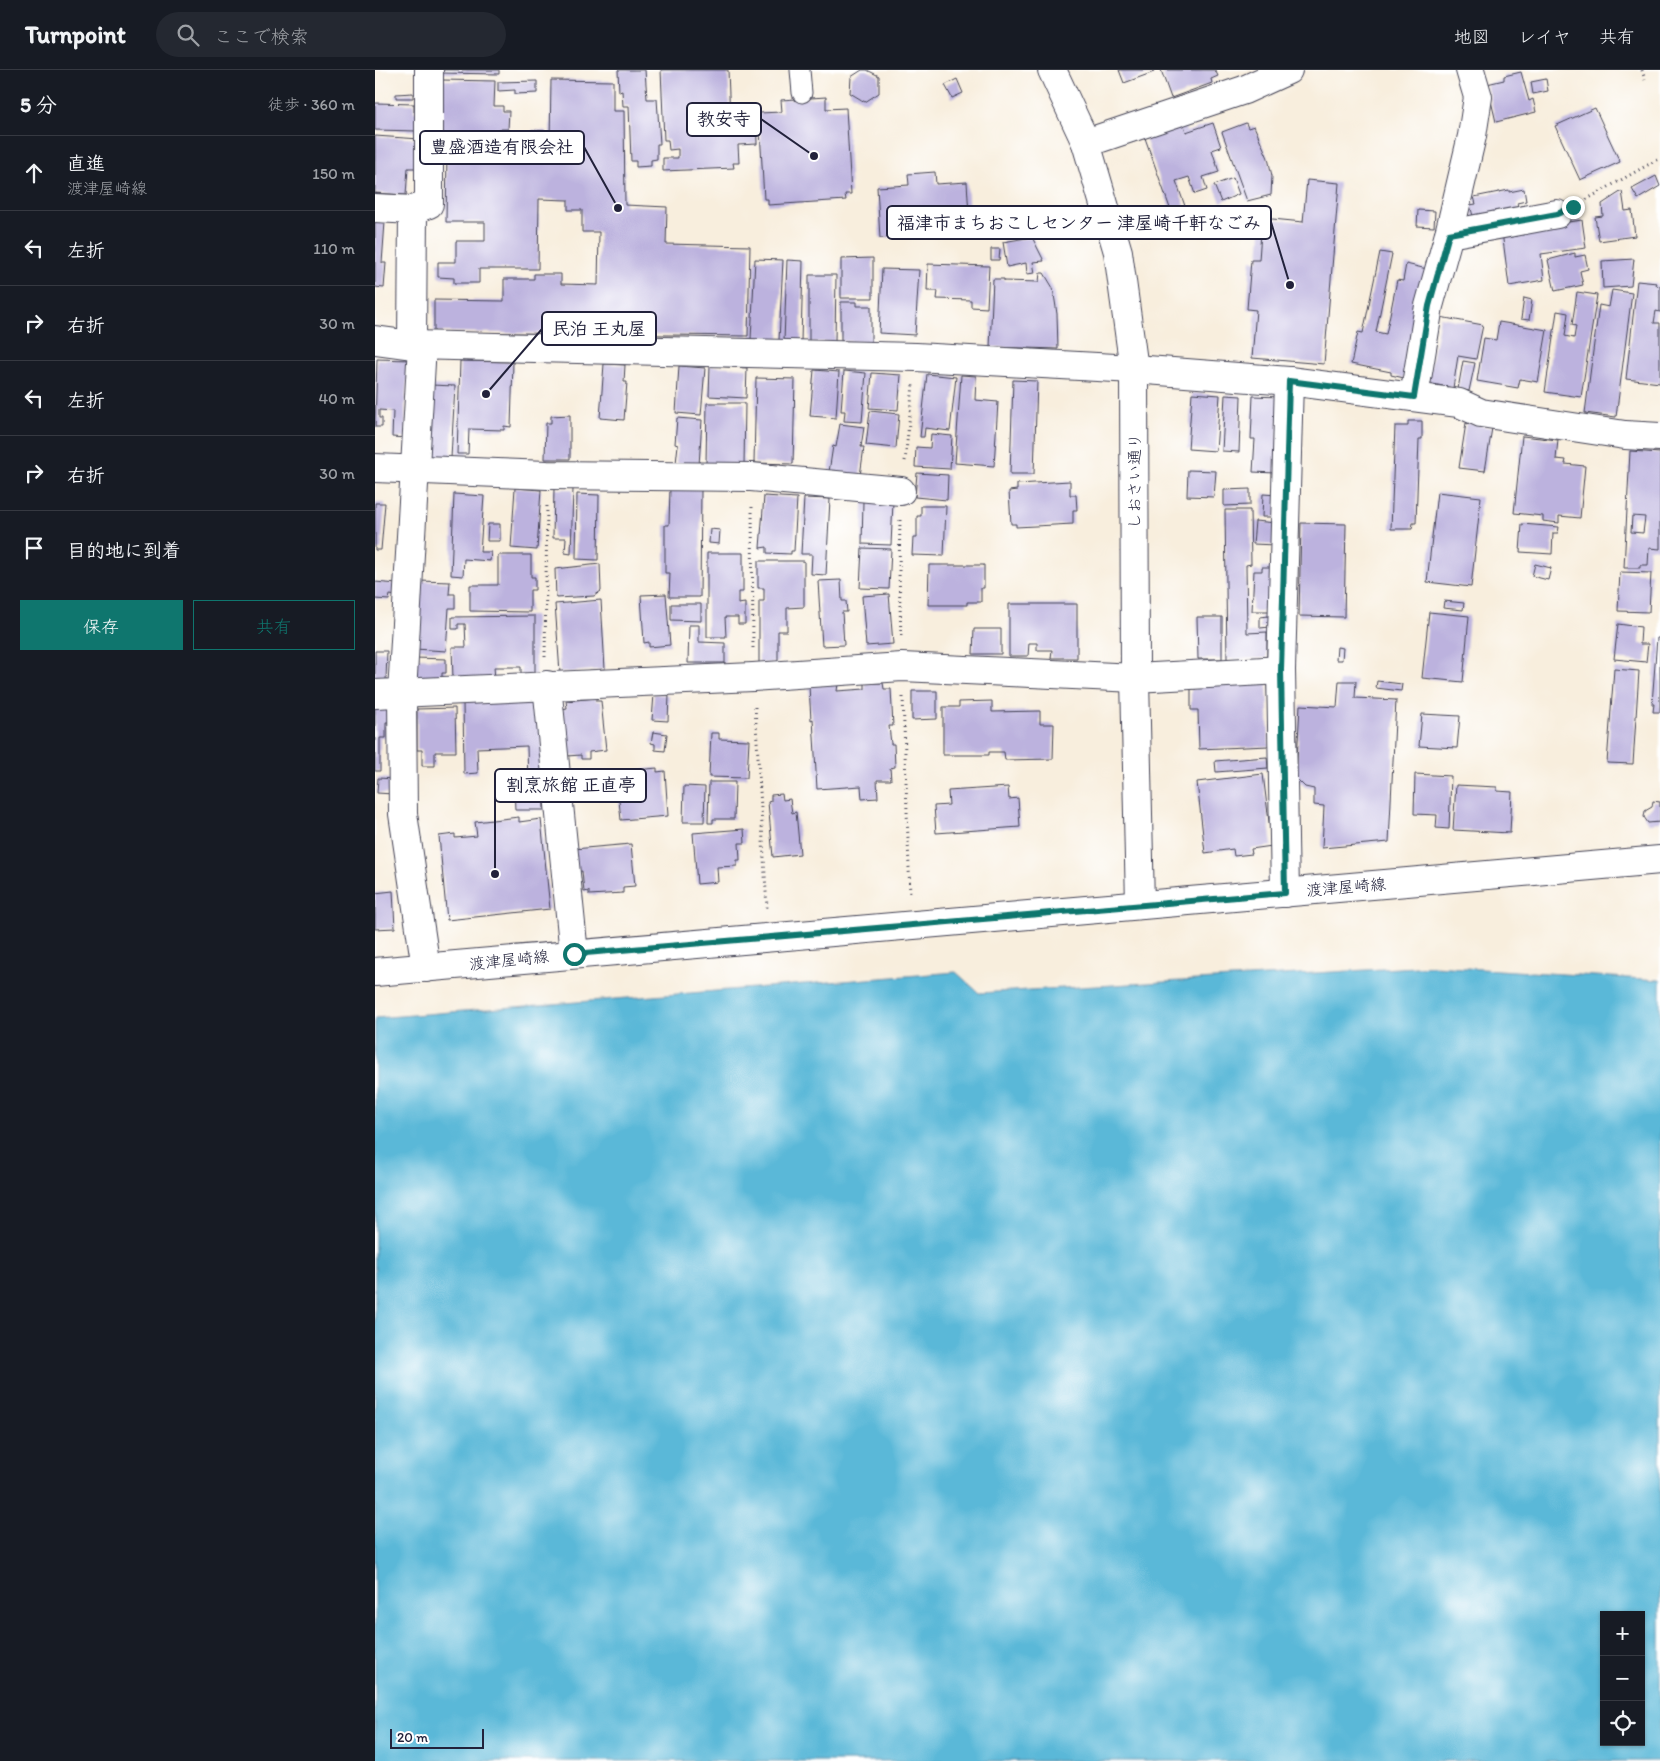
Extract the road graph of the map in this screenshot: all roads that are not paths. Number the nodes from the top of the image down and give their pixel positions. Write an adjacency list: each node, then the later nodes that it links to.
1 (429, 70): 9 (street)
2 (800, 70): 6 (lane)
3 (1052, 70): 7 (street, しおさい通り)
4 (1288, 70): 7 (street)
5 (1470, 70): 11 (street)
6 (802, 93)
7 (1086, 143): 14 (street, しおさい通り)
8 (375, 208): 9 (street)
9 (413, 210): 13 (street)
10 (1557, 214): 11 (street)
11 (1449, 234): 16 (street)
12 (375, 340): 13 (street)
13 (417, 345): 14 (street); 19 (street)
14 (1134, 369): 15 (street); 22 (street, しおさい通り)
15 (1289, 381): 16 (street); 21 (street)
16 (1414, 397): 17 (street)
17 (1660, 437)
18 (375, 468): 19 (street)
19 (415, 470): 20 (street); 24 (street)
20 (901, 491)
21 (1281, 670): 22 (street); 27 (street)
22 (1135, 678): 23 (street); 28 (street, しおさい通り)
23 (547, 685): 24 (street); 29 (street)
24 (402, 693): 25 (street); 30 (street)
25 (375, 694)
26 (1660, 860): 27 (street, 渡津屋崎線)
27 (1285, 893): 28 (street, 渡津屋崎線)
28 (1140, 905): 29 (street, 渡津屋崎線)
29 (574, 954): 30 (street, 渡津屋崎線)
30 (426, 968): 31 (street, 渡津屋崎線)
31 (375, 972)

